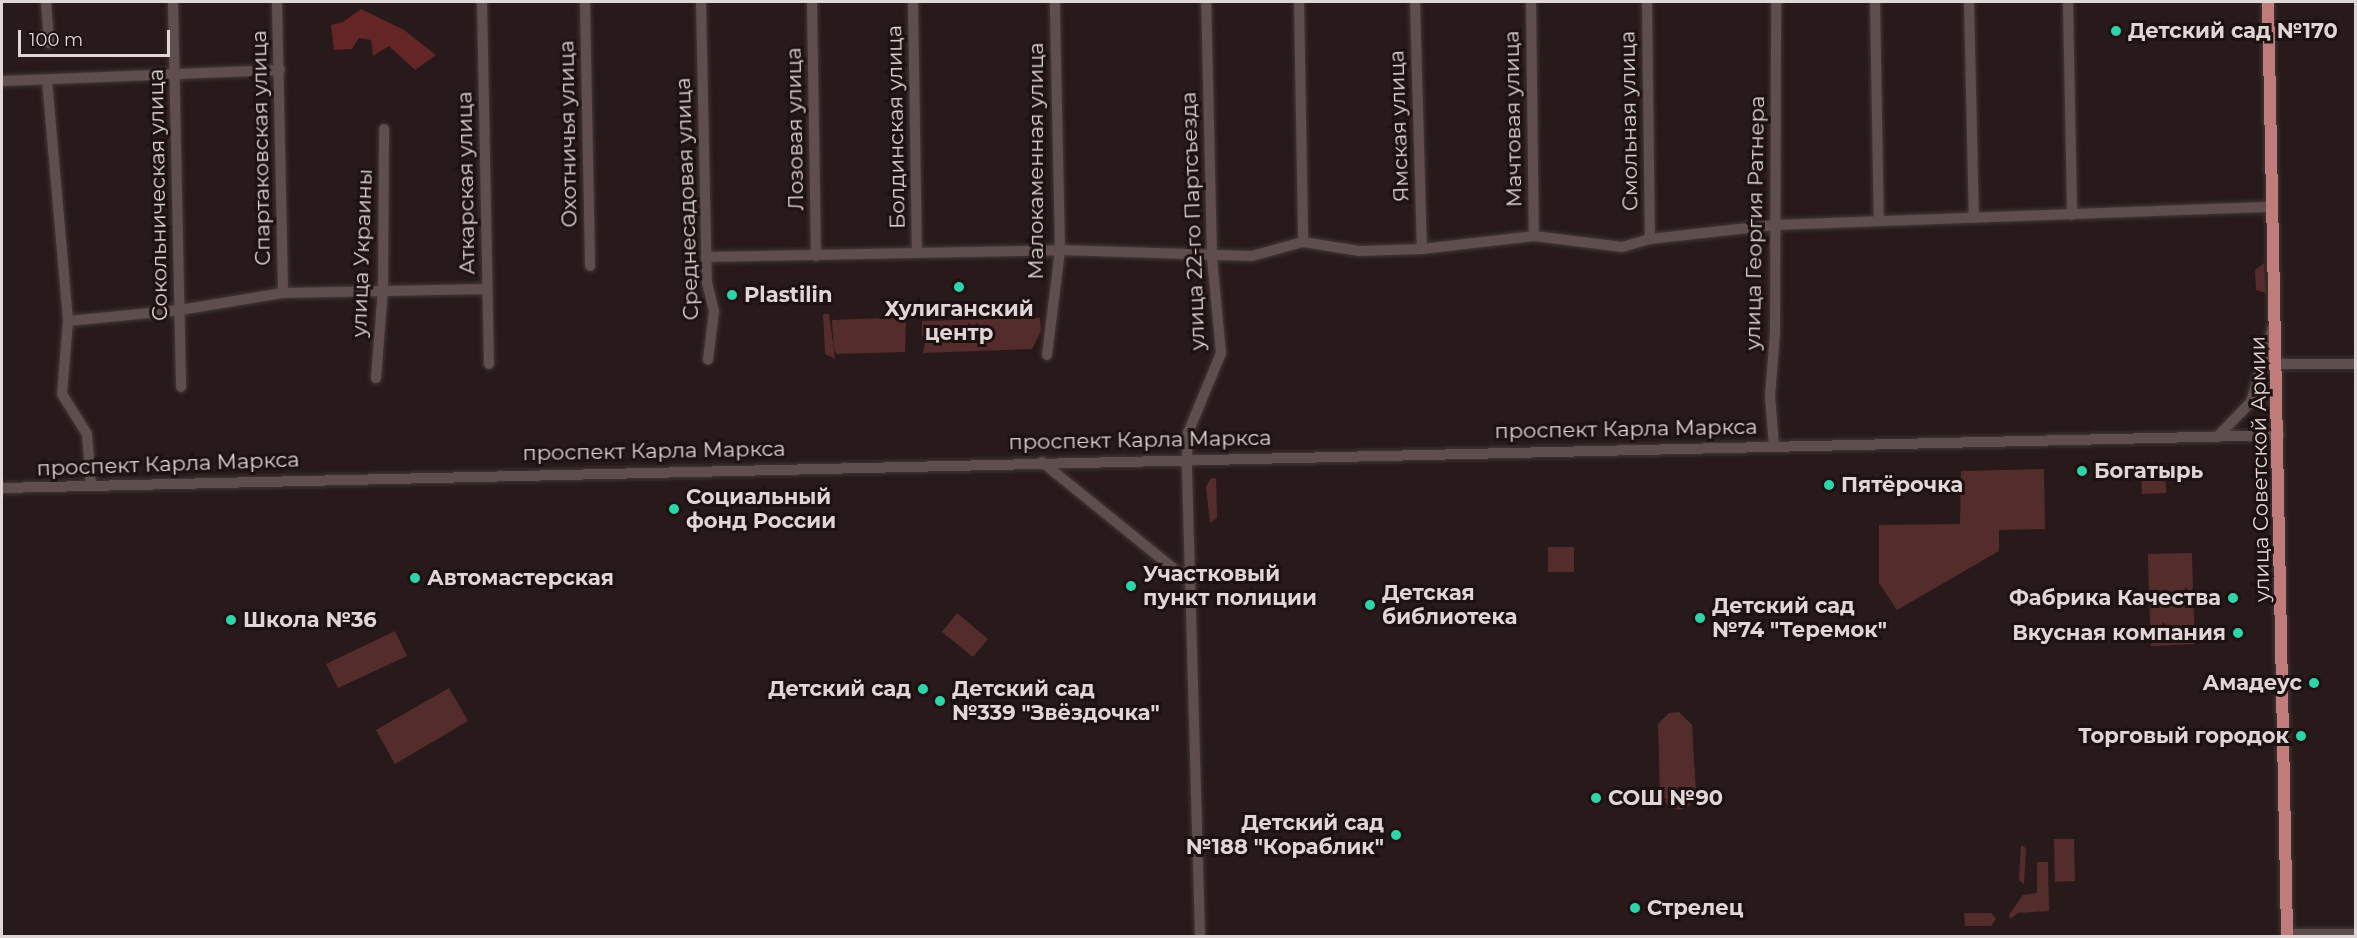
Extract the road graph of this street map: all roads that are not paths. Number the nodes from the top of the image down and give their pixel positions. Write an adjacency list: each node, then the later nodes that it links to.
1 (46, 2): 20 (street)
2 (173, 2): 22 (street, Сокольническая улица)
3 (277, 2): 21 (street, Спартаковская улица)
4 (482, 2): 42 (street, Аткарская улица)
5 (585, 2): 40 (street, Охотничья улица)
6 (701, 2): 38 (street, Среднесадовая улица)
7 (812, 2): 37 (street, Лозовая улица)
8 (913, 2): 36 (street, Болдинская улица)
9 (1054, 2): 35 (street, Малокаменная улица)
10 (1206, 2): 39 (street, улица 22-го Партсъезда)
11 (1299, 2): 33 (street)
12 (1415, 2): 34 (street, Ямская улица)
13 (1531, 2): 31 (street, Мачтовая улица)
14 (1647, 2): 32 (street, Смольная улица)
15 (1776, 2): 30 (street, улица Георгия Ратнера)
16 (1875, 2): 29 (street)
17 (1969, 2): 28 (street)
18 (2068, 2): 27 (street)
19 (2268, 2): 26 (main road, улица Советской Армии)
20 (49, 43)
21 (280, 70): 22 (street); 43 (street, Спартаковская улица)
22 (176, 73): 23 (street); 44 (street, Сокольническая улица)
23 (47, 80): 24 (street); 46 (street)
24 (2, 81)
25 (384, 129): 41 (street, улица Украины)
26 (2273, 207): 27 (street); 45 (main road, улица Советской Армии)
27 (2072, 214): 28 (street)
28 (1974, 218): 29 (street)
29 (1879, 221): 30 (street)
30 (1775, 225): 32 (street); 56 (street, улица Георгия Ратнера)
31 (1534, 236): 32 (street); 34 (street)
32 (1650, 239)
33 (1303, 242): 34 (street); 39 (street)
34 (1422, 249)
35 (1060, 250): 36 (street); 39 (street); 47 (street, Малокаменная улица)
36 (917, 252): 37 (street)
37 (816, 255): 38 (street)
38 (706, 257): 48 (street, Среднесадовая улица)
39 (1212, 257): 57 (street, улица 22-го Партсъезда)
40 (590, 266)
41 (383, 289): 42 (street); 43 (street); 52 (street, улица Украины)
42 (487, 289): 49 (street, Аткарская улица)
43 (283, 293): 44 (street)
44 (180, 310): 46 (street); 53 (street, Сокольническая улица)
45 (2276, 318): 50 (main road, улица Советской Армии); 55 (street)
46 (68, 321): 59 (street)
47 (1047, 355)
48 (708, 360)
49 (489, 364)
50 (2277, 364): 51 (street); 54 (main road, улица Советской Армии)
51 (2355, 364)
52 (376, 378)
53 (181, 387)
54 (2279, 435): 55 (street, проспект Карла Маркса); 63 (main road, улица Советской Армии)
55 (2218, 436): 56 (street, проспект Карла Маркса)
56 (1774, 446): 57 (street, проспект Карла Маркса)
57 (1186, 459): 58 (street, проспект Карла Маркса); 61 (street, улица 22-го Партсъезда)
58 (1042, 462): 59 (street, проспект Карла Маркса); 61 (street)
59 (92, 485): 60 (street, проспект Карла Маркса)
60 (2, 488)
61 (1190, 582): 64 (street, улица 22-го Партсъезда)
62 (2355, 934): 63 (street)
63 (2287, 935)
64 (1200, 936)

